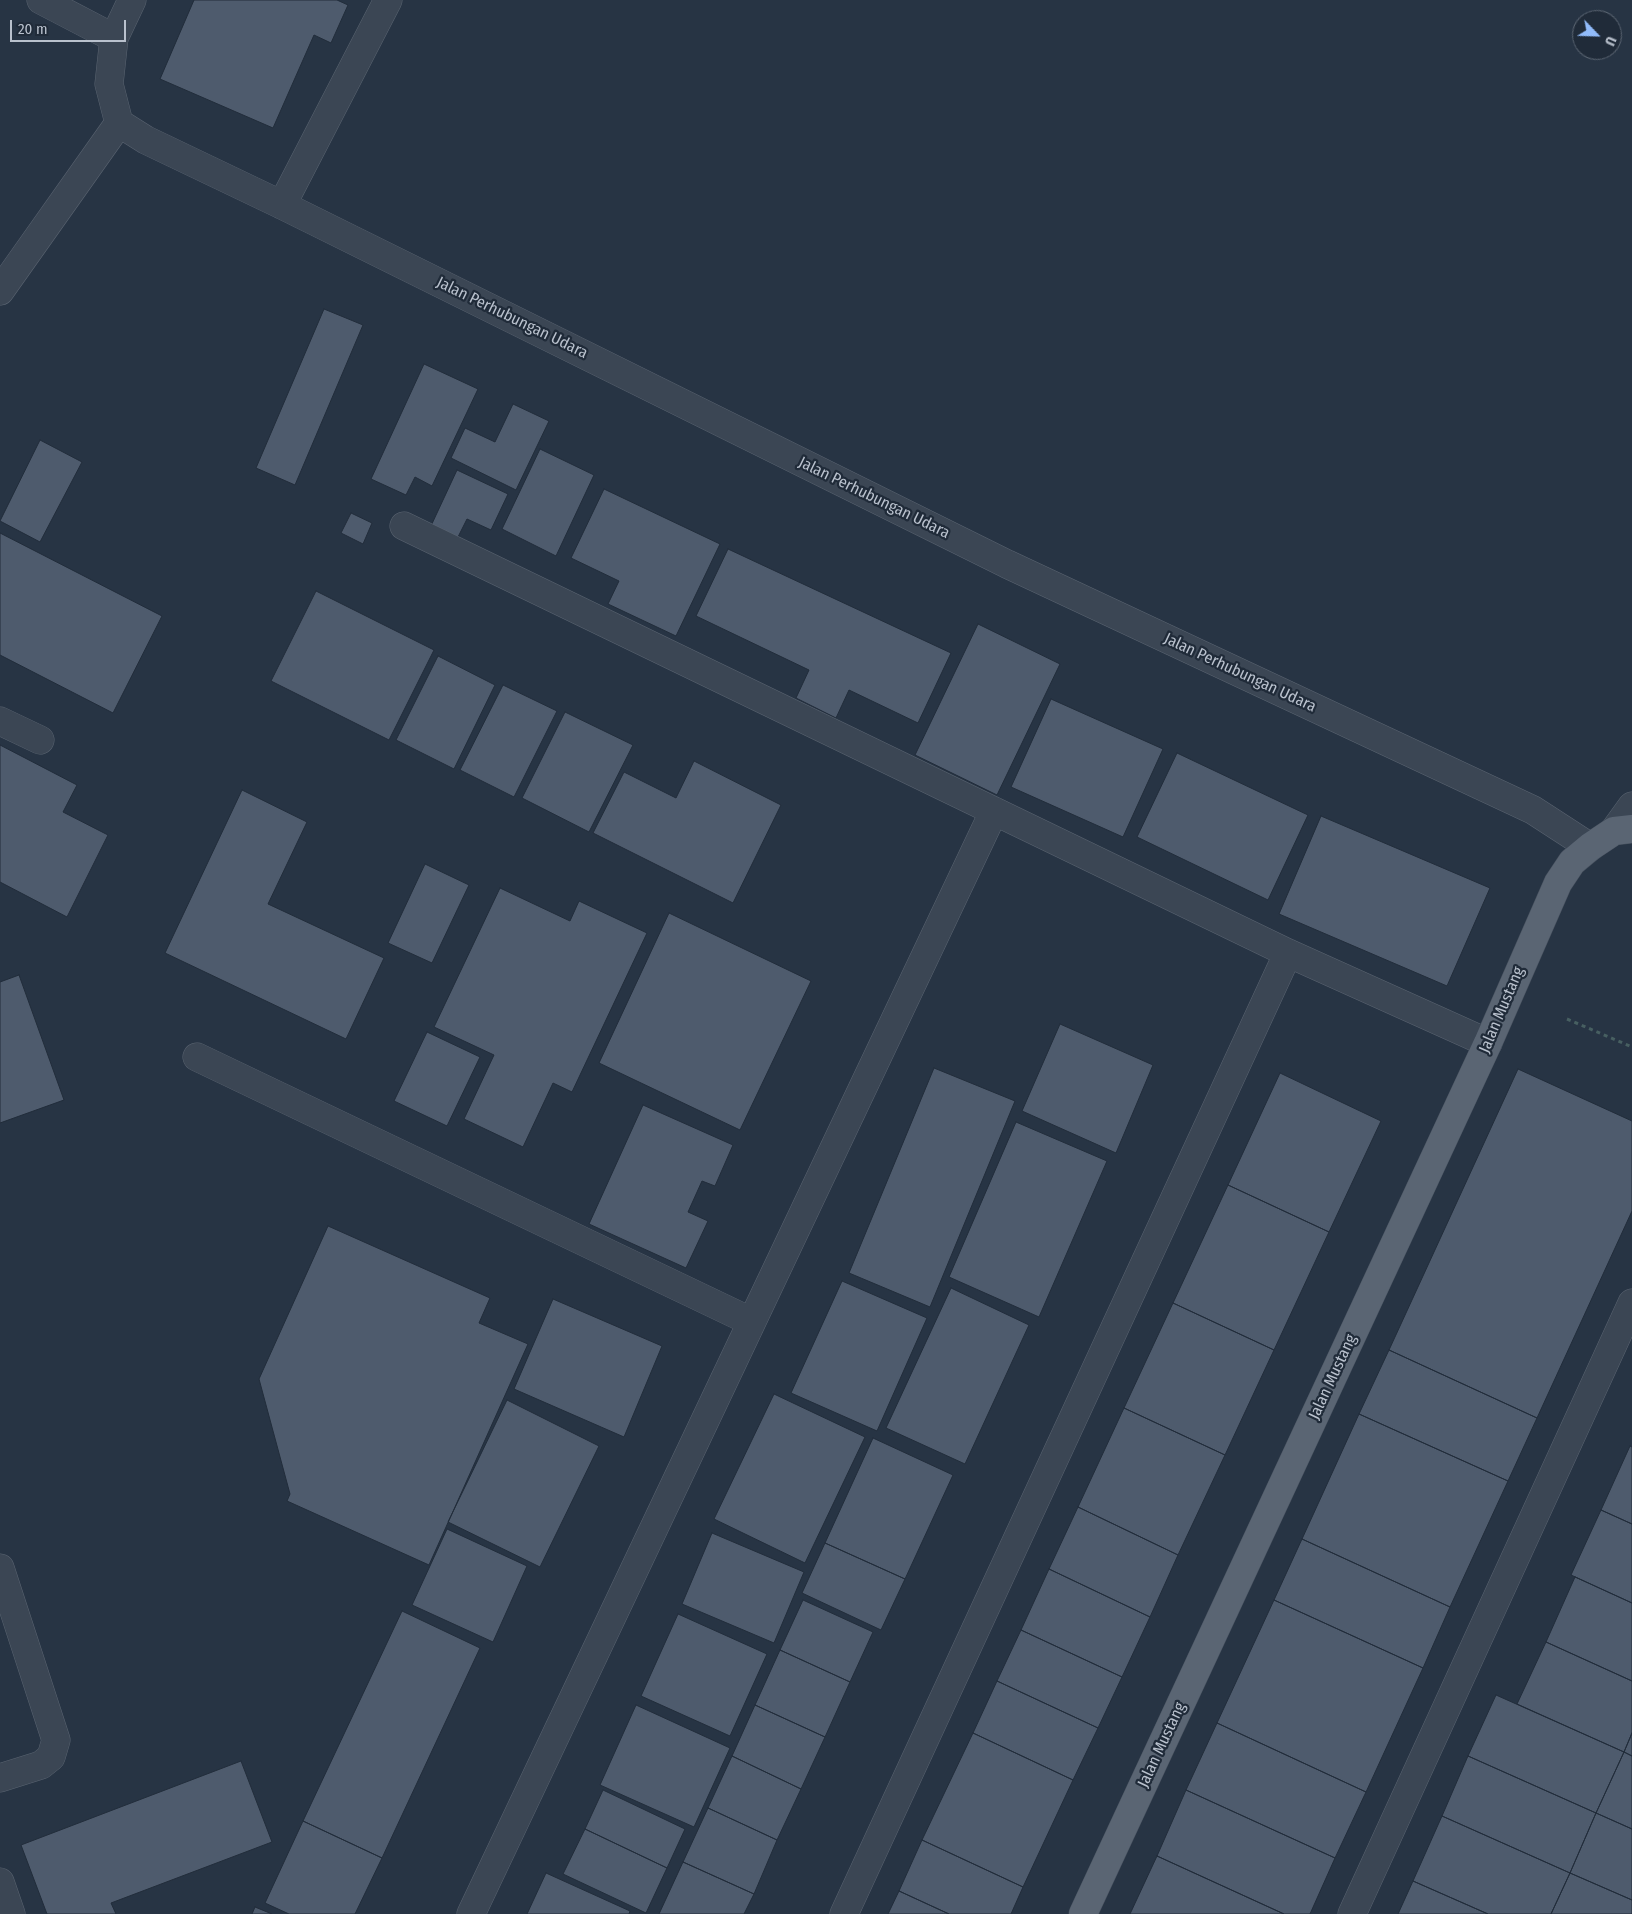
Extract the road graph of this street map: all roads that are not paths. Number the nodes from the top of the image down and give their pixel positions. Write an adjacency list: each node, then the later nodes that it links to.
1 (41, 0): 4 (street)
2 (132, 0): 4 (street)
3 (388, 0): 6 (street)
4 (114, 38): 5 (street)
5 (120, 123): 6 (street, Jalan Perhubungan Udara); 7 (street)
6 (282, 205): 14 (street, Jalan Perhubungan Udara)
7 (0, 291)
8 (404, 526): 12 (street)
9 (0, 721): 10 (street)
10 (40, 740)
11 (1632, 806): 13 (street)
12 (994, 811): 15 (street); 19 (street)
13 (1623, 830): 14 (main road)
14 (1590, 847): 16 (main road, Jalan Mustang)
15 (1288, 953): 16 (street); 25 (street)
16 (1488, 1043): 26 (main road, Jalan Mustang)
17 (197, 1057): 19 (street)
18 (1632, 1303): 27 (street)
19 (750, 1321): 24 (street)
20 (0, 1568): 21 (street)
21 (0, 1778)
22 (0, 1882): 23 (street)
23 (11, 1914)
24 (471, 1914)
25 (844, 1914)
26 (1083, 1914)
27 (1352, 1914)

